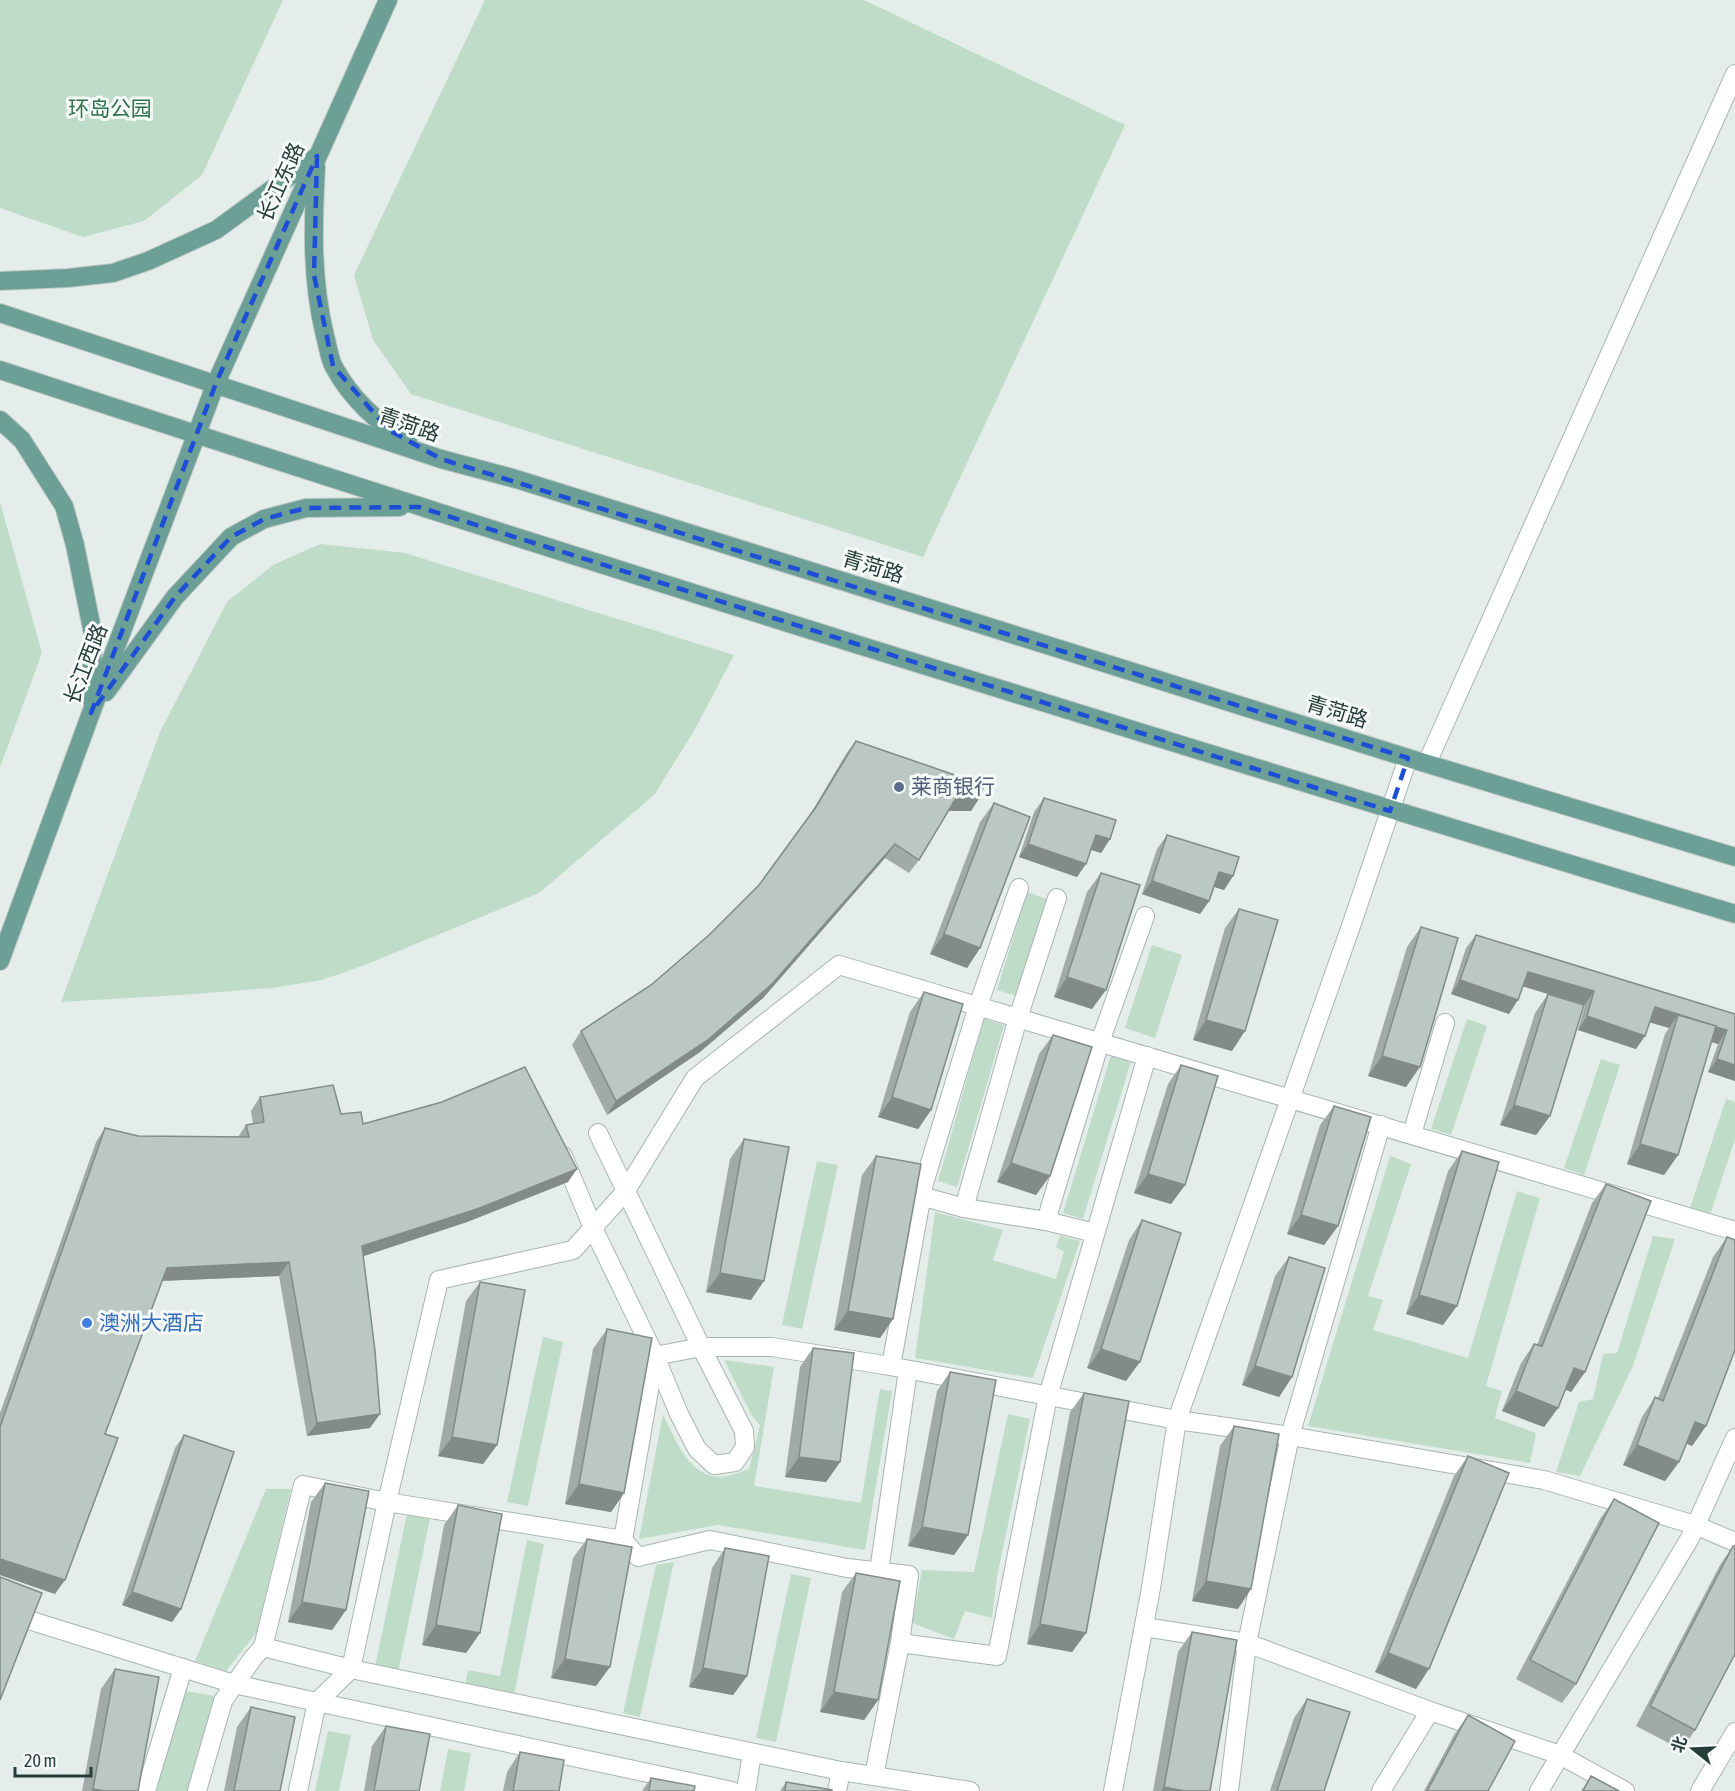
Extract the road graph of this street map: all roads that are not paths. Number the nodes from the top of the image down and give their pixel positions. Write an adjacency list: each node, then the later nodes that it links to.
1 (387, 0): 3 (main road, 长江东路)
2 (1735, 74): 14 (street)
3 (317, 156): 4 (main road); 7 (main road, 长江东路); 10 (main road)
4 (0, 280)
5 (0, 313): 7 (main road, 青菏路)
6 (0, 370): 9 (main road)
7 (216, 383): 9 (main road, 长江西路); 10 (main road, 青菏路)
8 (0, 420): 12 (main road)
9 (197, 435): 11 (main road); 12 (main road, 长江西路)
10 (441, 459): 13 (main road, 青菏路)
11 (419, 507): 12 (main road); 15 (main road)
12 (91, 713): 21 (main road, 长江西路)
13 (1408, 758): 14 (main road, 青菏路); 15 (street)
14 (1427, 763): 16 (main road, 青菏路)
15 (1390, 811): 19 (main road); 27 (street)
16 (1735, 857)
17 (1019, 888): 22 (street)
18 (1057, 898): 23 (street)
19 (1735, 915)
20 (1145, 916): 25 (street)
21 (0, 961)
22 (978, 1006): 23 (street); 32 (street); 33 (street)
23 (1018, 1018): 25 (street); 34 (street)
24 (1445, 1023): 30 (street)
25 (1100, 1042): 26 (street); 35 (street)
26 (1147, 1056): 27 (street); 38 (street)
27 (1290, 1098): 28 (street); 43 (street)
28 (1381, 1125): 30 (street); 44 (street)
29 (598, 1133): 32 (street)
30 (1412, 1134): 37 (street)
31 (563, 1156): 36 (street)
32 (625, 1192): 36 (street); 39 (street)
33 (921, 1196): 34 (street); 41 (street)
34 (964, 1208): 35 (street)
35 (1046, 1221): 38 (street)
36 (593, 1228): 40 (street); 46 (street)
37 (1735, 1231)
38 (1095, 1233): 42 (street)
39 (701, 1347): 40 (street); 40 (street); 41 (street)
40 (655, 1356): 48 (street)
41 (899, 1368): 42 (street); 50 (street)
42 (1048, 1396): 43 (street); 53 (street)
43 (1177, 1420): 44 (street); 52 (street)
44 (1290, 1436): 47 (street); 54 (street)
45 (1735, 1438): 47 (street)
46 (387, 1502): 48 (street); 55 (street); 57 (street)
47 (1695, 1525): 49 (street); 63 (street)
48 (623, 1540): 50 (street)
49 (1735, 1542)
50 (879, 1571): 53 (street)
51 (0, 1611): 56 (street)
52 (1144, 1627): 54 (street); 73 (street)
53 (900, 1643): 65 (street)
54 (1247, 1643): 60 (street); 74 (street)
55 (263, 1647): 57 (street); 58 (street)
56 (183, 1668): 58 (street); 66 (street)
57 (351, 1670): 59 (street); 62 (street)
58 (234, 1684): 59 (street); 67 (street)
59 (317, 1702): 68 (street); 69 (street)
60 (1430, 1711): 63 (street); 75 (street)
61 (1735, 1732): 78 (street)
62 (752, 1753): 64 (street); 70 (street)
63 (1560, 1755): 76 (street); 77 (street)
64 (841, 1771): 65 (street); 71 (street)
65 (883, 1782): 72 (street)
66 (146, 1791)
67 (197, 1791)
68 (298, 1791)
69 (732, 1791)
70 (746, 1791)
71 (837, 1791)
72 (968, 1791)
73 (1113, 1791)
74 (1229, 1791)
75 (1381, 1791)
76 (1539, 1791)
77 (1625, 1791)
78 (1700, 1791)

